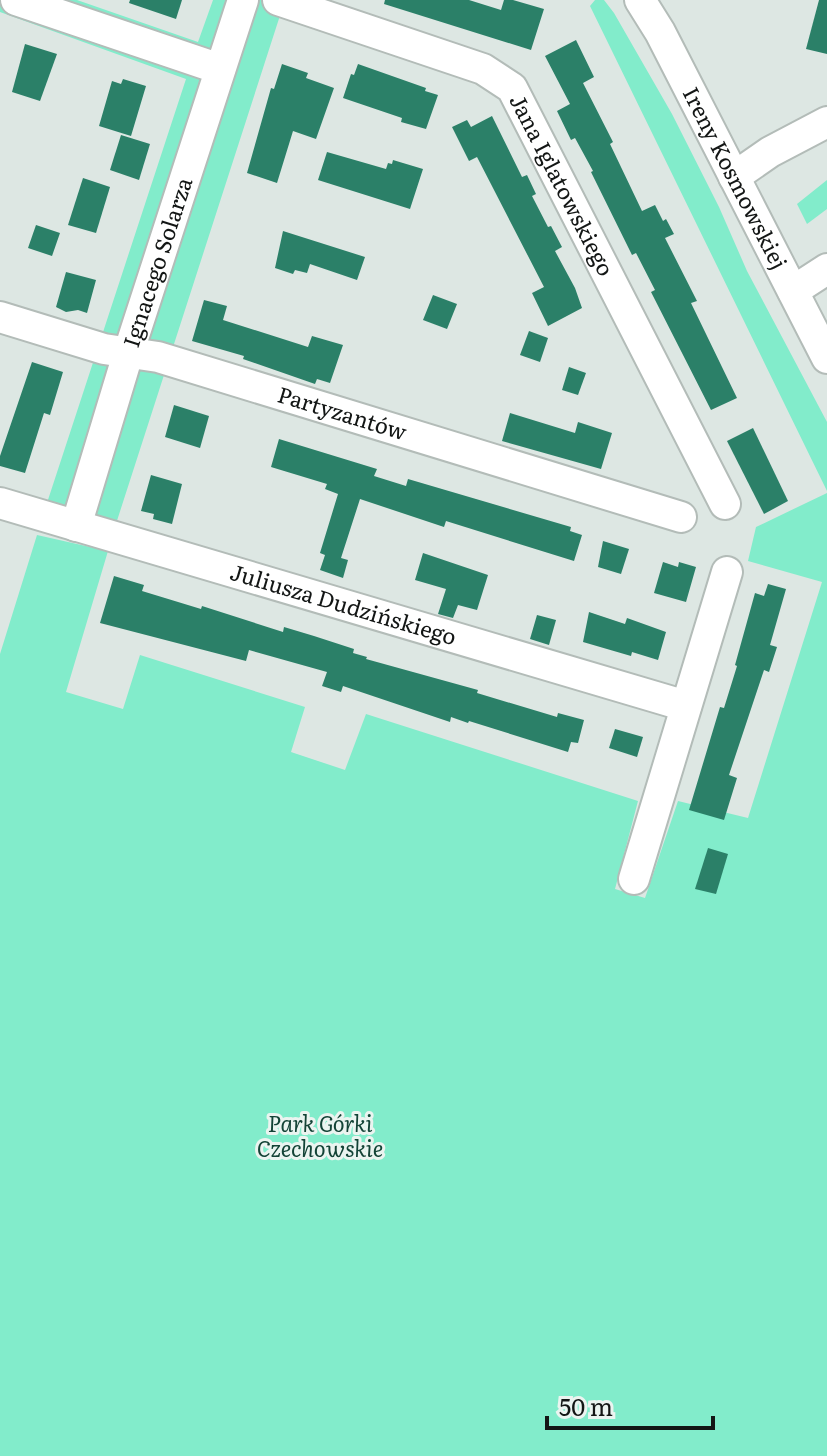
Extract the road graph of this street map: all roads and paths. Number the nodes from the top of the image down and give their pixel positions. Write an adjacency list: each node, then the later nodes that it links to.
1 (16, 0): 5 (street)
2 (243, 0): 5 (street, Ignacego Solarza)
3 (278, 0): 14 (street, Jana Iglatowskiego)
4 (640, 0): 7 (street, Ireny Kosmowskiej)
5 (220, 69): 11 (street, Ignacego Solarza)
6 (827, 122): 7 (street)
7 (734, 177): 9 (street, Ireny Kosmowskiej)
8 (827, 269): 9 (street)
9 (808, 301): 12 (street, Ireny Kosmowskiej)
10 (0, 317): 11 (street, Partyzantów)
11 (128, 354): 15 (street, Partyzantów); 16 (street, Ignacego Solarza)
12 (827, 358)
13 (0, 503): 16 (street, Juliusza Dudzińskiego)
14 (725, 504)
15 (681, 517)
16 (76, 526): 18 (street, Juliusza Dudzińskiego)
17 (727, 572): 18 (street)
18 (686, 706): 19 (street)
19 (634, 879)

